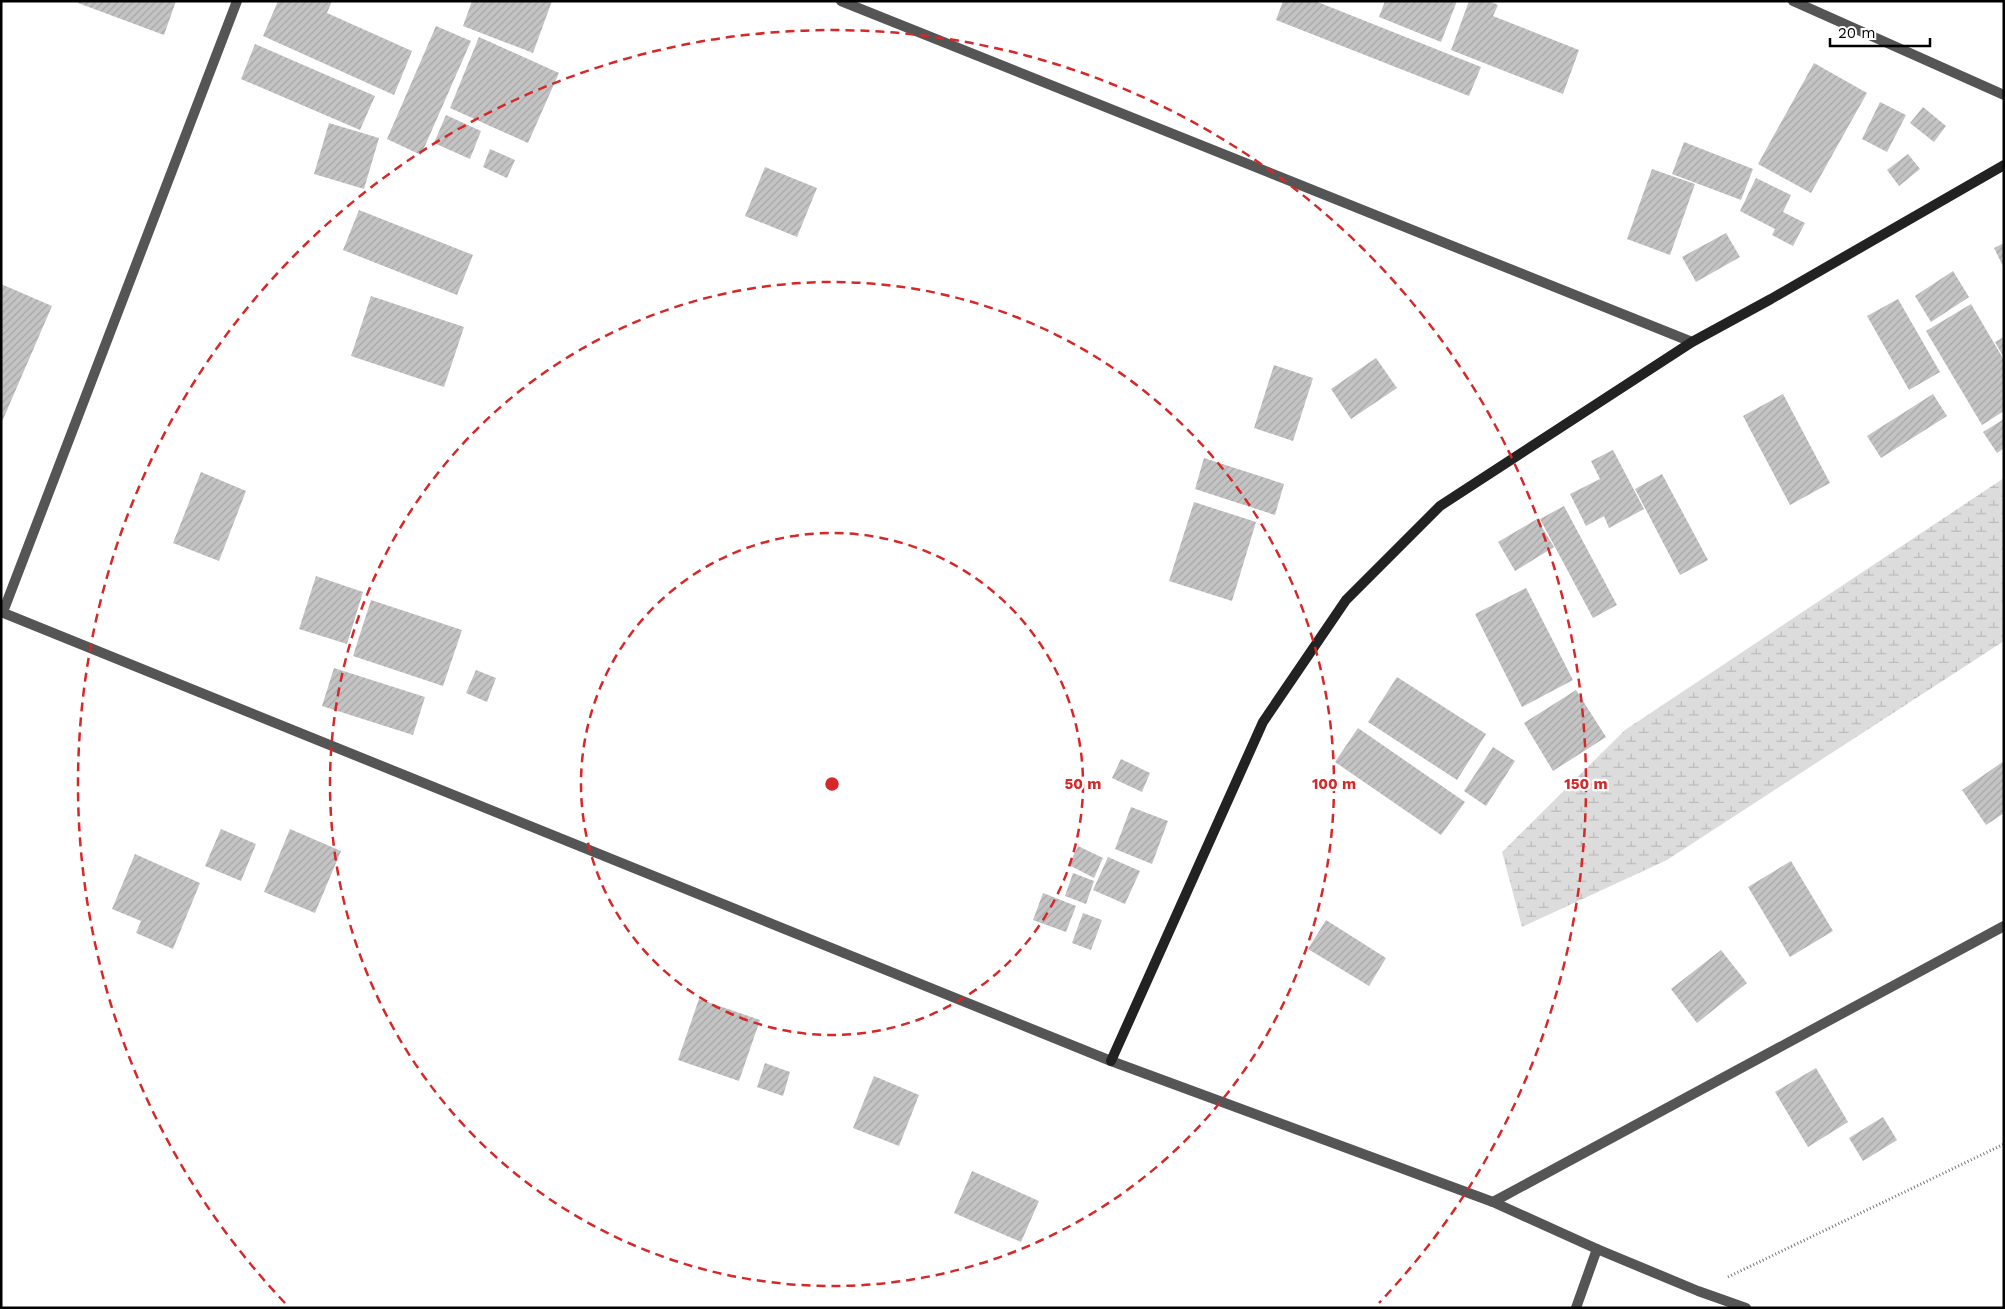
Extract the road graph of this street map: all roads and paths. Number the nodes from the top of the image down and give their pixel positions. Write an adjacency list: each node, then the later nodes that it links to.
1 (237, 1): 7 (street)
2 (841, 1): 6 (street)
3 (1792, 1): 4 (street)
4 (2004, 95)
5 (2004, 165): 6 (main road)
6 (1692, 342): 9 (main road)
7 (2, 612): 9 (street)
8 (2004, 926): 11 (street)
9 (1111, 1061): 11 (street)
10 (2004, 1144): 13 (path)
11 (1493, 1202): 12 (street)
12 (1597, 1249): 13 (street); 14 (street)
13 (1698, 1291): 15 (street)
14 (1576, 1308)
15 (1746, 1308)

